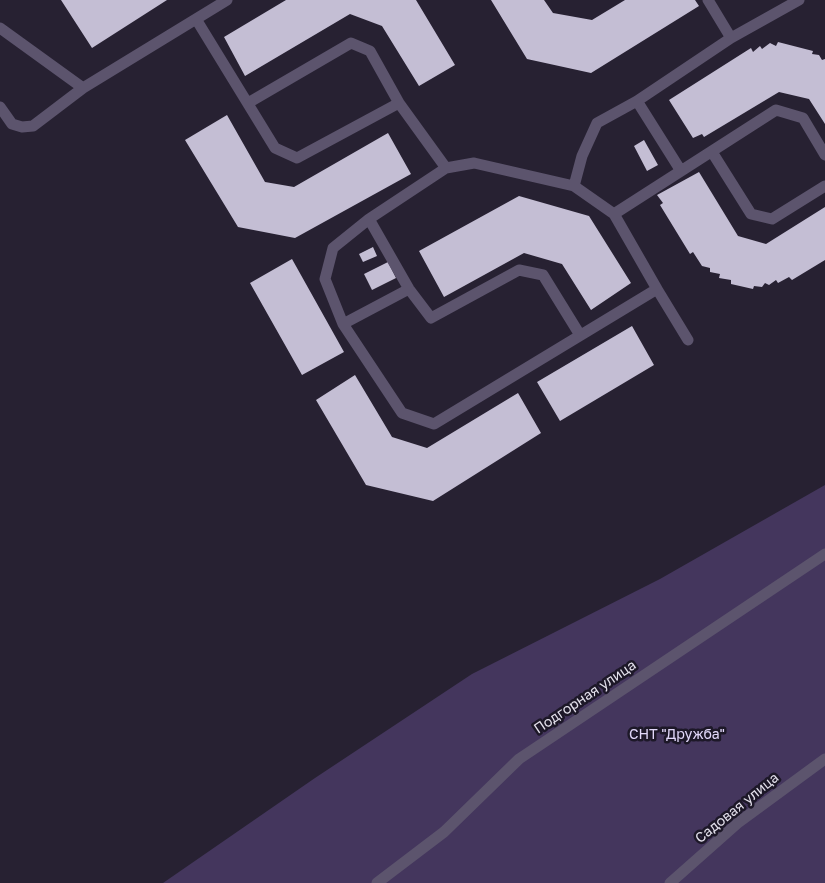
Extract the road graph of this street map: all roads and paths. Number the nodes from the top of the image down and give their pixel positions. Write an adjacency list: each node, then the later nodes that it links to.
1 (227, 0): 4 (lane)
2 (708, 0): 6 (lane)
3 (799, 0): 6 (lane)
4 (196, 19): 7 (lane); 9 (lane)
5 (0, 28): 7 (lane)
6 (731, 38): 8 (lane)
7 (82, 88): 11 (lane)
8 (637, 101): 15 (lane); 16 (lane)
9 (248, 103): 10 (lane); 10 (lane)
10 (400, 103): 14 (lane)
11 (0, 107)
12 (712, 152): 13 (lane); 15 (lane); 17 (lane)
13 (825, 155)
14 (446, 168): 16 (lane); 19 (lane)
15 (681, 171): 18 (lane)
16 (574, 186): 18 (lane)
17 (825, 186)
18 (614, 214): 21 (lane)
19 (369, 219): 20 (lane); 22 (lane)
20 (409, 289): 22 (lane); 23 (lane)
21 (657, 289): 23 (lane); 24 (lane)
22 (343, 324): 23 (lane)
23 (580, 335)
24 (688, 340)
25 (825, 554): 27 (lane, Подгорная улица)
26 (825, 759): 28 (lane, Садовая улица)
27 (377, 883)
28 (670, 883)

